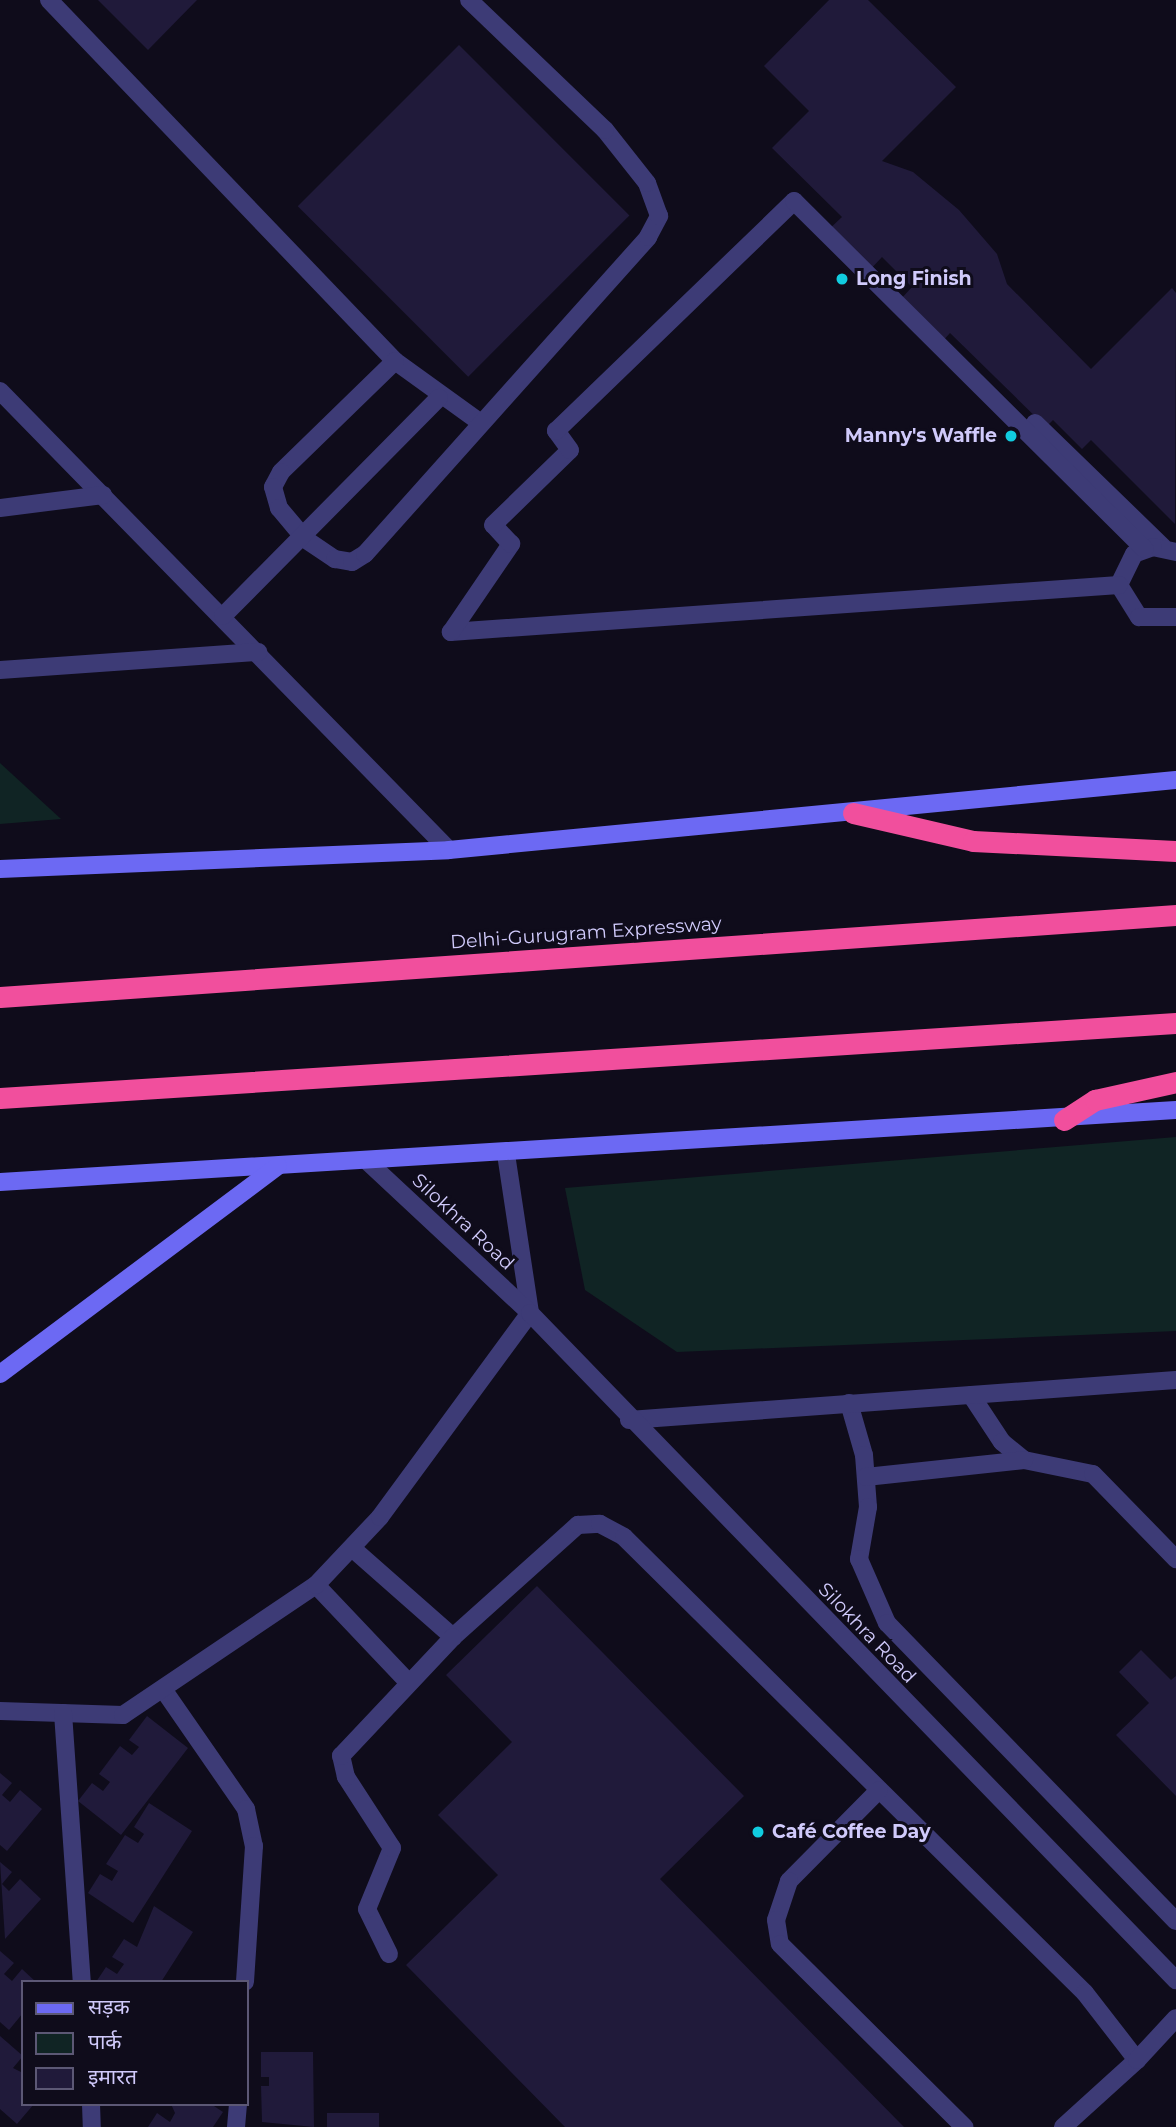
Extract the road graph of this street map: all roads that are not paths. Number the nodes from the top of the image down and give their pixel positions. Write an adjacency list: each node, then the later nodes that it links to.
1 (49, 0): 3 (street)
2 (469, 0): 6 (street)
3 (395, 361): 5 (street); 10 (street)
4 (0, 391): 8 (street)
5 (439, 398): 6 (street); 10 (street)
6 (481, 423): 10 (street)
7 (1035, 423): 12 (street)
8 (103, 495): 9 (street); 14 (street)
9 (0, 508)
10 (305, 539): 14 (street)
11 (1144, 549): 12 (street); 13 (street); 13 (street)
12 (1170, 549)
13 (1119, 585): 15 (street)
14 (223, 616): 16 (street)
15 (1176, 617)
16 (258, 652): 17 (street); 20 (street)
17 (0, 670)
18 (1176, 780): 19 (main road)
19 (853, 813): 20 (main road); 21 (highway)
20 (449, 850): 22 (main road)
21 (1176, 851)
22 (0, 869)
23 (1176, 915): 24 (highway, Delhi-Gurugram Expressway)
24 (0, 997)
25 (1176, 1023): 27 (highway)
26 (1176, 1082): 29 (highway)
27 (0, 1098)
28 (1176, 1110): 29 (main road)
29 (1064, 1120): 30 (main road)
30 (506, 1154): 31 (main road); 34 (street, Silokhra Road)
31 (368, 1162): 32 (main road); 34 (street, Silokhra Road)
32 (278, 1166): 33 (main road); 35 (main road)
33 (0, 1182)
34 (530, 1313): 39 (street, Silokhra Road); 42 (street)
35 (0, 1374)
36 (1176, 1380): 37 (street)
37 (971, 1395): 38 (street); 40 (street)
38 (849, 1404): 39 (street); 41 (street)
39 (629, 1420): 55 (street, Silokhra Road)
40 (1024, 1460): 41 (street); 43 (street)
41 (866, 1477): 51 (street)
42 (352, 1548): 44 (street); 45 (street)
43 (1176, 1559)
44 (316, 1585): 46 (street); 47 (street)
45 (453, 1637): 46 (street); 50 (street)
46 (408, 1682): 52 (street)
47 (163, 1689): 49 (street); 54 (street)
48 (0, 1711): 49 (street)
49 (63, 1713): 53 (street)
50 (879, 1790): 57 (street); 62 (street)
51 (1176, 1921)
52 (389, 1955)
53 (82, 1980)
54 (245, 1980)
55 (1176, 1980)
56 (1176, 2018): 57 (street)
57 (1137, 2060): 63 (street)
58 (91, 2106): 60 (street)
59 (238, 2106): 61 (street)
60 (92, 2127)
61 (236, 2127)
62 (964, 2127)
63 (1063, 2127)

